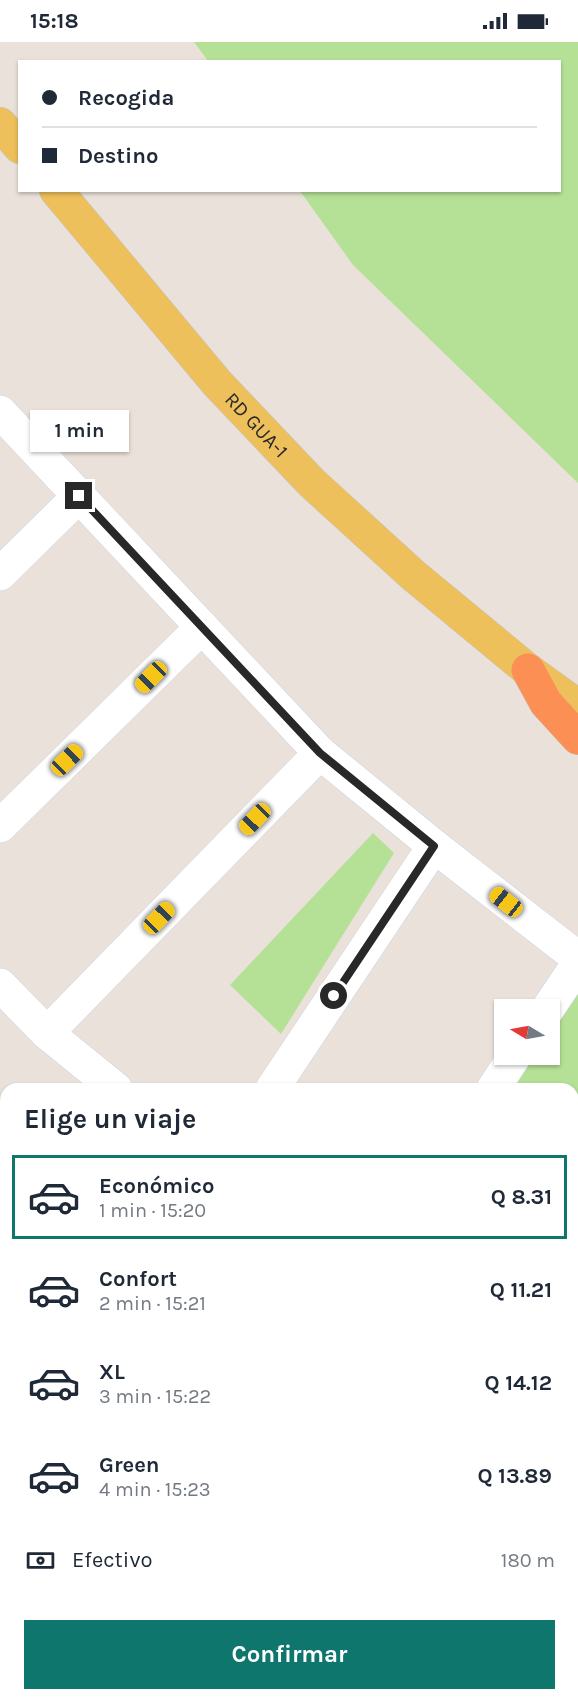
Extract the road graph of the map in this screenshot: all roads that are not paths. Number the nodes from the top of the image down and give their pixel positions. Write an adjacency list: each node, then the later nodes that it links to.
1 (0, 124): 2 (main road)
2 (18, 145)
3 (58, 192): 8 (main road, RD GUA-1)
4 (0, 412): 5 (street)
5 (79, 496): 6 (street); 7 (street)
6 (0, 574)
7 (202, 627): 11 (street); 12 (street)
8 (528, 670): 9 (main road, RD GUA-1); 10 (highway)
9 (578, 706)
10 (578, 738)
11 (320, 753): 13 (street); 18 (street)
12 (0, 826)
13 (434, 846): 14 (street); 21 (street)
14 (578, 958)
15 (578, 963): 17 (street)
16 (0, 986): 18 (street)
17 (554, 999)
18 (47, 1033): 20 (street)
19 (509, 1065): 22 (street)
20 (109, 1083)
21 (276, 1083)
22 (497, 1083)

